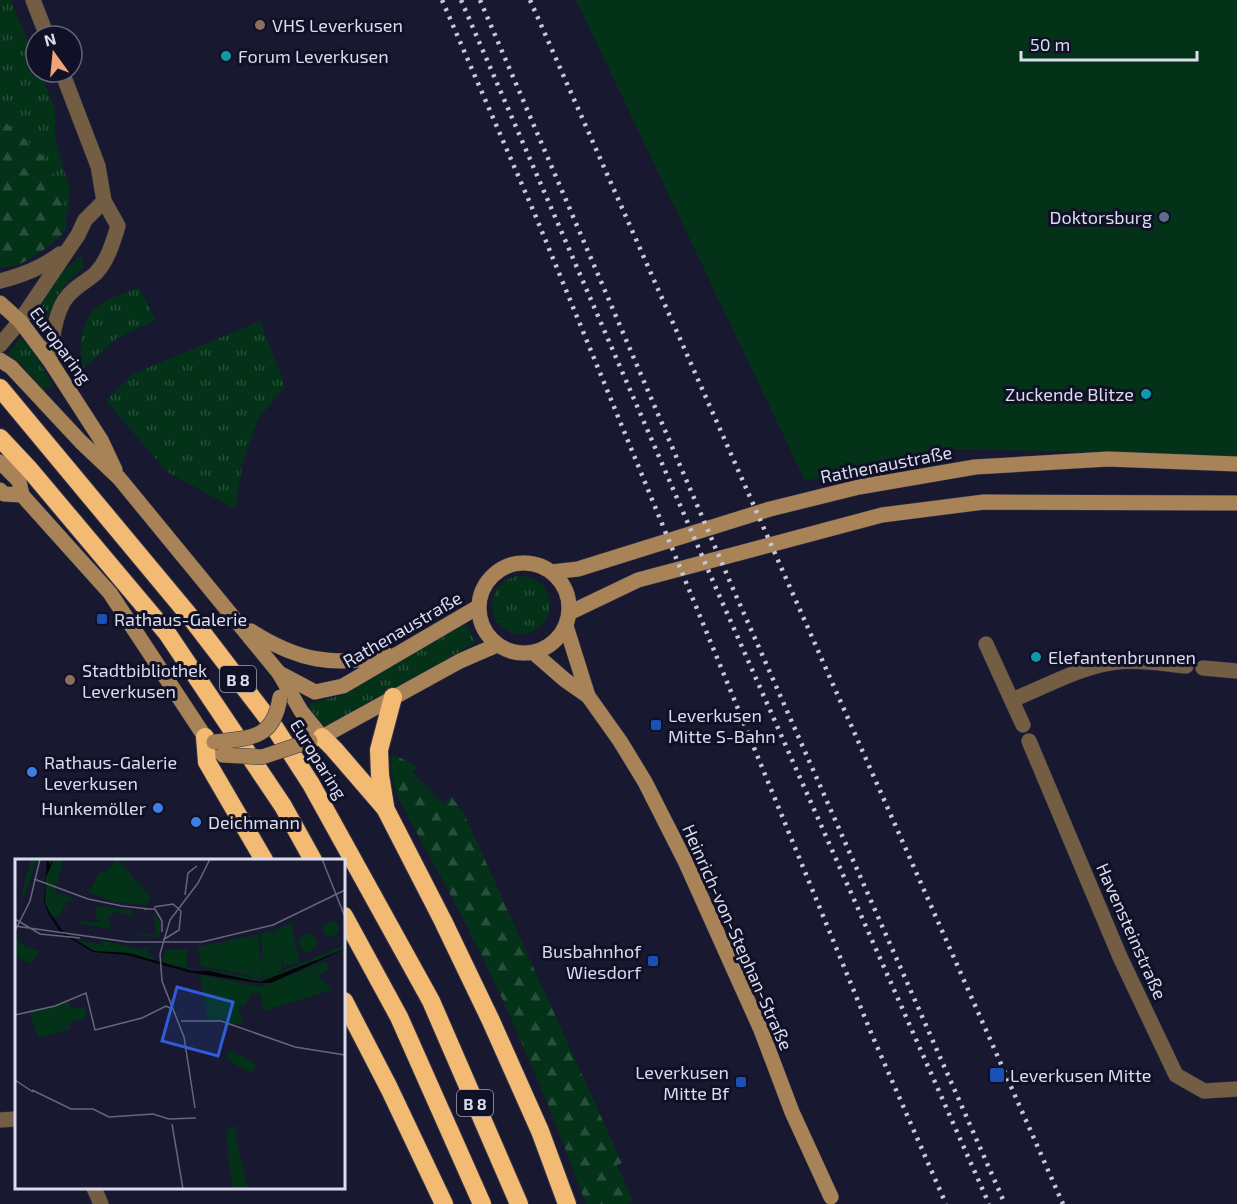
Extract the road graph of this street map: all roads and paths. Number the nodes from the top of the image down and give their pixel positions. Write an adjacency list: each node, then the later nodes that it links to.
1 (33, 0): 2 (street)
2 (42, 24)
3 (67, 84): 4 (street)
4 (104, 201): 5 (street); 11 (street)
5 (69, 247): 6 (street); 8 (street)
6 (0, 280)
7 (0, 303): 8 (main road, Europaring)
8 (20, 321): 9 (street); 11 (main road, Europaring)
9 (0, 345)
10 (0, 360): 16 (main road, Europaring)
11 (50, 361): 16 (main road, Europaring)
12 (0, 388): 52 (highway, Europaring / B 8)
13 (0, 438): 41 (highway, B 8)
14 (0, 462): 18 (main road)
15 (1237, 464): 20 (main road, Rathenaustraße)
16 (119, 478): 23 (main road, Europaring)
17 (0, 490): 18 (main road)
18 (22, 495): 37 (main road)
19 (1237, 503): 22 (main road)
20 (552, 572): 21 (main road); 22 (main road)
21 (478, 607): 25 (main road); 26 (main road, Rathenaustraße)
22 (567, 619): 27 (main road); 32 (main road, Heinrich-von-Stephan-Straße)
23 (238, 623): 26 (main road); 31 (main road, Europaring)
24 (986, 644): 34 (street)
25 (497, 645): 27 (main road); 33 (main road)
26 (402, 651): 31 (main road, Rathenaustraße)
27 (534, 653): 32 (main road, Heinrich-von-Stephan-Straße)
28 (1186, 666): 34 (street)
29 (1203, 668): 30 (street)
30 (1237, 671)
31 (279, 673): 36 (main road, Europaring); 37 (main road, bridge)
32 (588, 696): 48 (main road, Heinrich-von-Stephan-Straße)
33 (393, 697): 36 (main road); 39 (highway)
34 (1012, 700): 35 (street)
35 (1023, 725)
36 (316, 739): 37 (main road, bridge); 39 (highway)
37 (210, 740): 40 (highway)
38 (1029, 741): 44 (street, Havensteinstraße)
39 (385, 808): 53 (highway)
40 (263, 859)
41 (312, 859)
42 (345, 918): 51 (highway, B 8)
43 (345, 1003): 50 (highway)
44 (1237, 1089)
45 (15, 1119): 46 (street)
46 (0, 1120)
47 (94, 1189): 49 (street)
48 (832, 1200)
49 (101, 1204)
50 (444, 1204)
51 (482, 1204)
52 (519, 1204)
53 (567, 1204)

